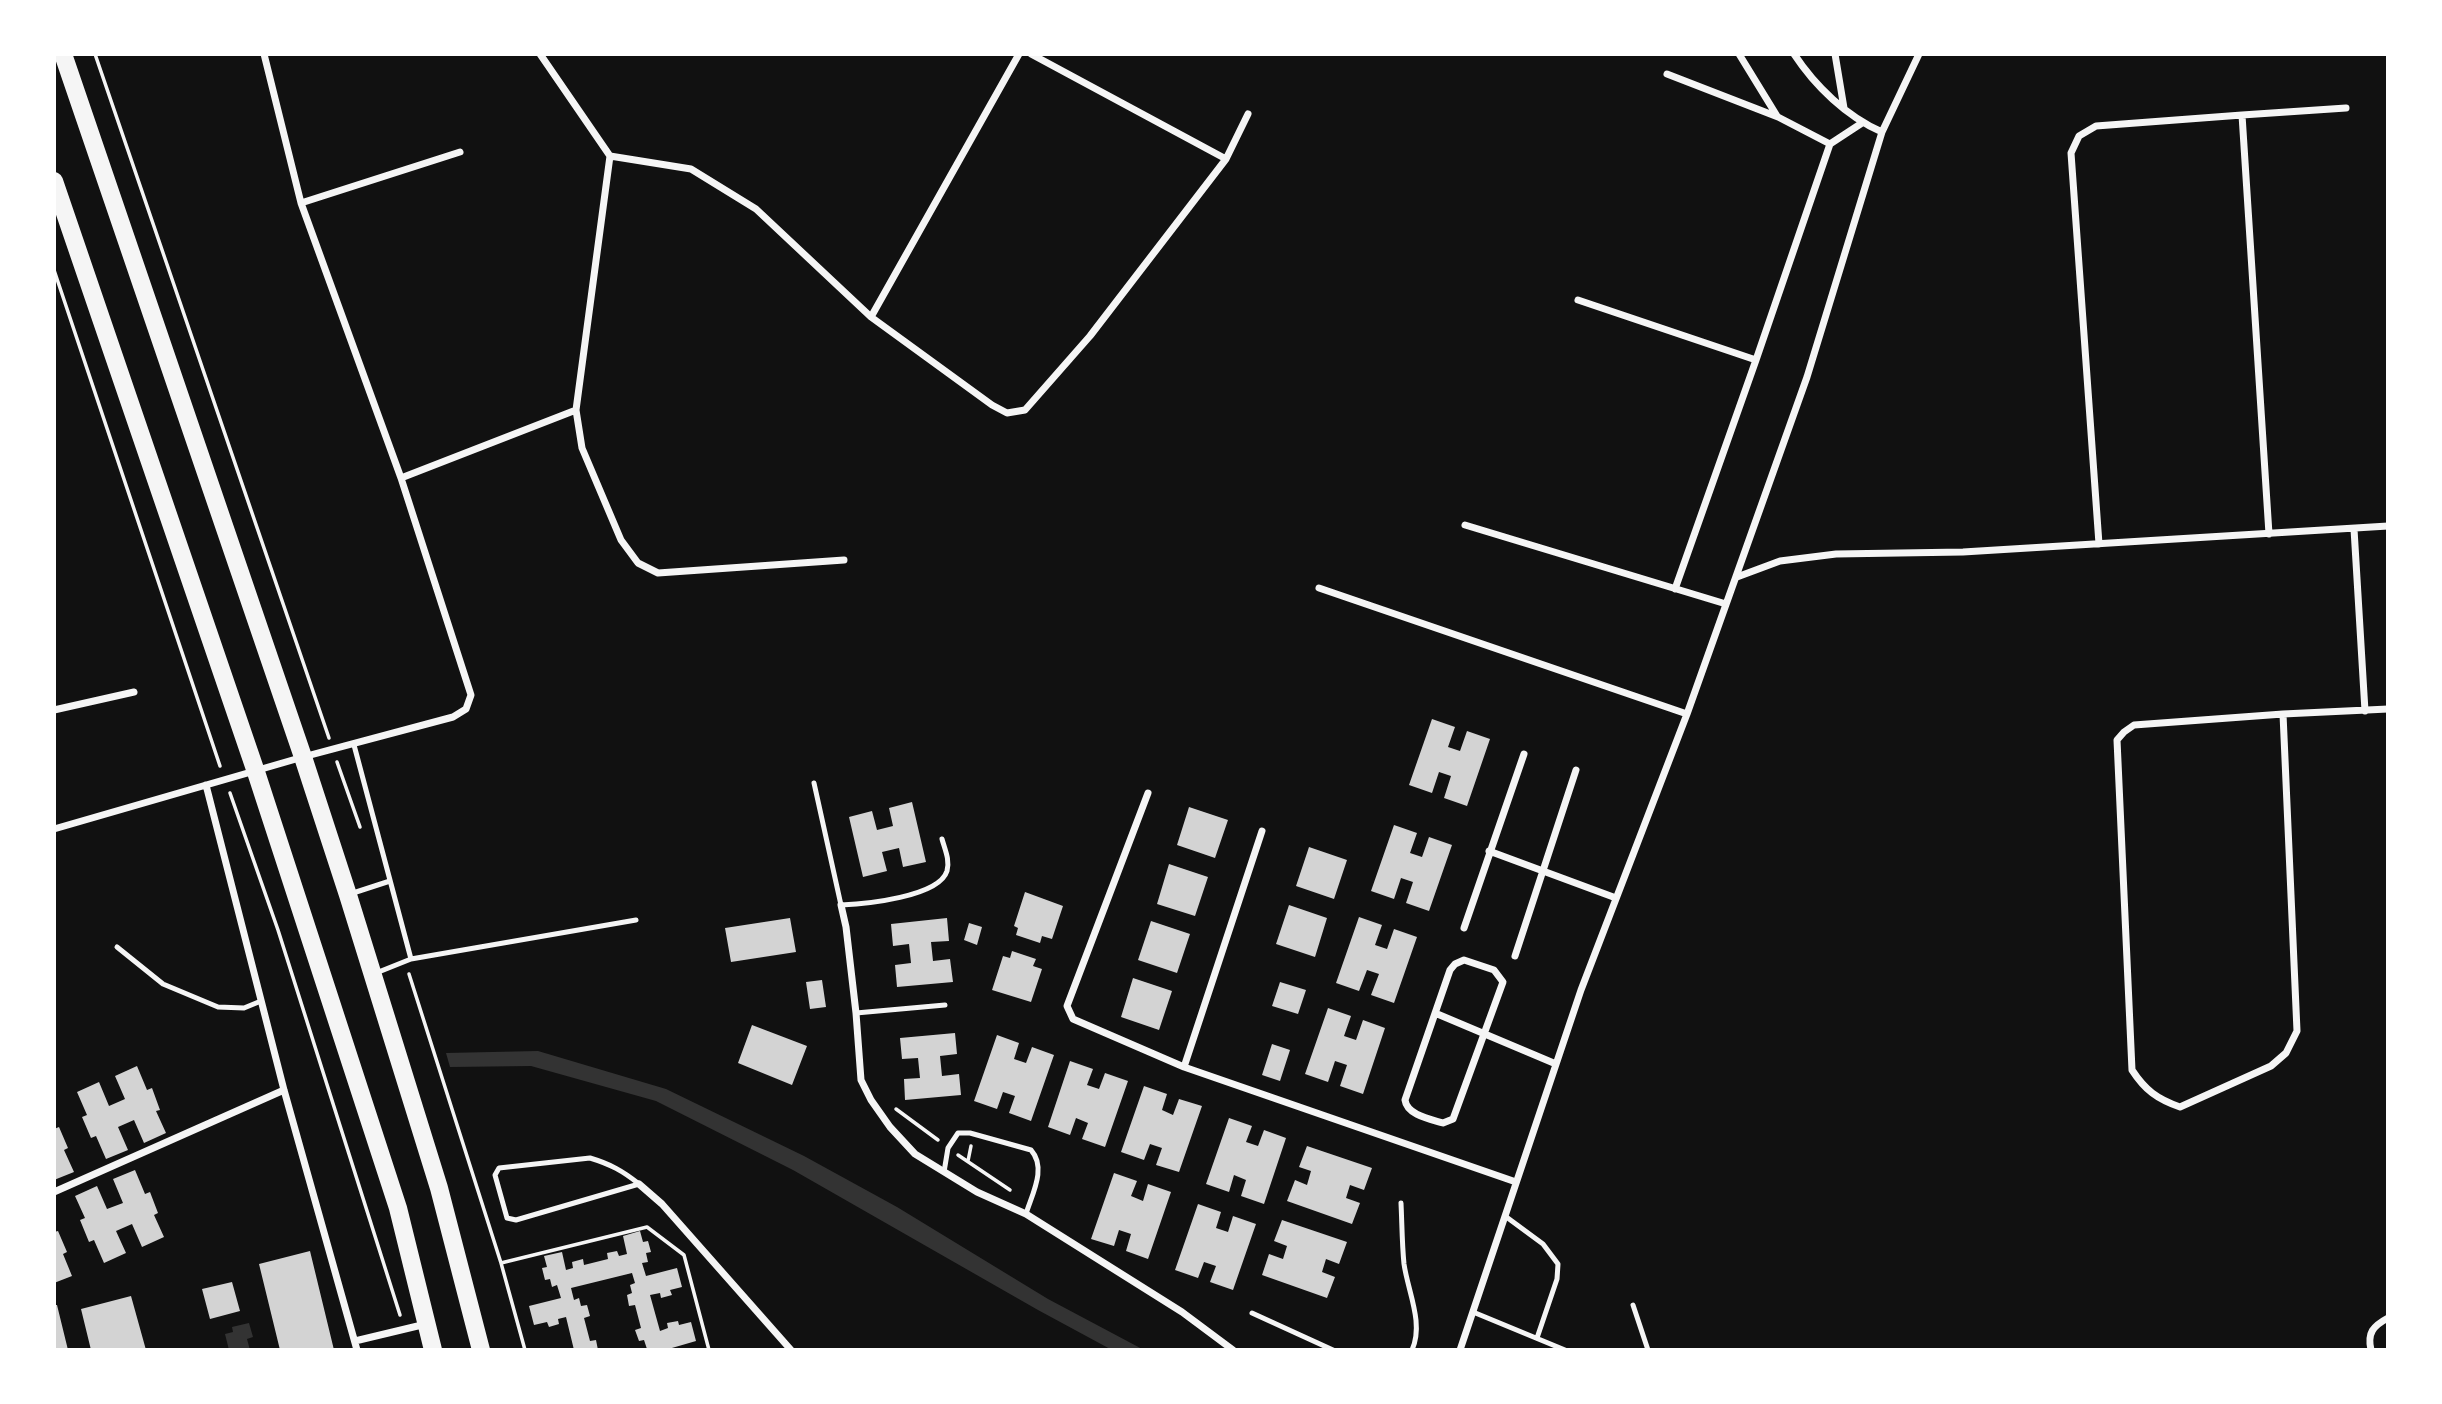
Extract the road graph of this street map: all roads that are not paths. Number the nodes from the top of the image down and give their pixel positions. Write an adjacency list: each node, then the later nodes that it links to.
1 (63, 54): 47 (main road)
2 (264, 54): 23 (street)
3 (540, 54): 20 (street)
4 (1019, 54): 25 (street)
5 (1031, 54): 21 (street)
6 (1739, 54): 15 (street)
7 (1794, 54): 11 (street)
8 (1835, 54): 11 (street)
9 (1919, 54): 17 (street)
10 (1667, 74): 15 (street)
11 (1844, 108): 16 (street)
12 (2346, 108): 14 (street)
13 (1248, 114): 21 (street)
14 (2242, 115): 32 (street); 33 (street)
15 (1778, 117): 18 (street)
16 (1861, 123): 17 (street); 18 (street)
17 (1882, 132): 35 (street)
18 (1830, 144): 26 (street)
19 (460, 152): 23 (street)
20 (610, 156): 25 (street); 27 (street)
21 (1226, 159): 25 (street)
22 (54, 181): 49 (main road)
23 (302, 203): 28 (street)
24 (1578, 300): 26 (street)
25 (871, 317)
26 (1756, 360): 37 (street)
27 (576, 410): 28 (street); 34 (street)
28 (401, 478): 45 (street)
29 (1465, 526): 37 (street)
30 (2388, 526): 31 (street)
31 (2354, 530): 32 (street); 42 (street)
32 (2269, 534): 33 (street)
33 (2099, 544): 35 (street)
34 (844, 560)
35 (1737, 578): 38 (street)
36 (1319, 588): 43 (street)
37 (1675, 589): 38 (street)
38 (1726, 604): 43 (street)
39 (134, 692): 41 (street)
40 (2388, 709): 42 (street)
41 (54, 710)
42 (2365, 711): 44 (street)
43 (1687, 714): 60 (street)
44 (2283, 714): 44 (street)
45 (354, 745): 47 (street); 58 (lane)
46 (1524, 754): 56 (street)
47 (303, 757): 49 (street); 59 (main road)
48 (1576, 770): 57 (street)
49 (256, 772): 51 (street); 87 (main road)
50 (814, 783): 61 (lane)
51 (206, 785): 53 (street); 68 (street)
52 (1148, 793): 74 (street)
53 (54, 830)
54 (1262, 831): 74 (street)
55 (942, 839): 61 (lane)
56 (1489, 851): 57 (street); 63 (street)
57 (1543, 871): 60 (street); 65 (street)
58 (390, 881): 59 (lane); 66 (lane)
59 (348, 895): 67 (main road)
60 (1616, 898): 73 (street)
61 (841, 905): 70 (street)
62 (636, 920): 66 (lane)
63 (1464, 928)
64 (117, 947): 68 (lane)
65 (1515, 956)
66 (408, 960): 67 (lane)
67 (373, 974): 92 (main road)
68 (261, 1001): 75 (street)
69 (945, 1005): 70 (lane)
70 (856, 1013): 76 (street)
71 (1435, 1013): 72 (street); 72 (street); 72 (street)
72 (1484, 1034): 73 (street)
73 (1556, 1064): 77 (street)
74 (1184, 1067): 77 (street)
75 (284, 1090): 79 (street); 89 (street)
76 (944, 1172): 81 (street); 81 (lane)
77 (1516, 1182): 82 (street)
78 (639, 1184): 78 (lane); 93 (street)
79 (54, 1192)
80 (1401, 1203): 96 (lane)
81 (1026, 1214): 94 (street)
82 (1505, 1216): 84 (street); 88 (lane)
83 (1633, 1305): 99 (lane)
84 (1473, 1312): 88 (lane); 97 (street)
85 (1252, 1313): 95 (lane)
86 (2388, 1318): 100 (street)
87 (426, 1324): 89 (street); 91 (main road)
88 (1536, 1338): 98 (lane)
89 (355, 1341): 90 (street)
90 (357, 1350)
91 (433, 1350)
92 (481, 1350)
93 (791, 1350)
94 (1233, 1350)
95 (1333, 1350)
96 (1412, 1350)
97 (1460, 1350)
98 (1565, 1350)
99 (1648, 1350)
100 (2371, 1350)

